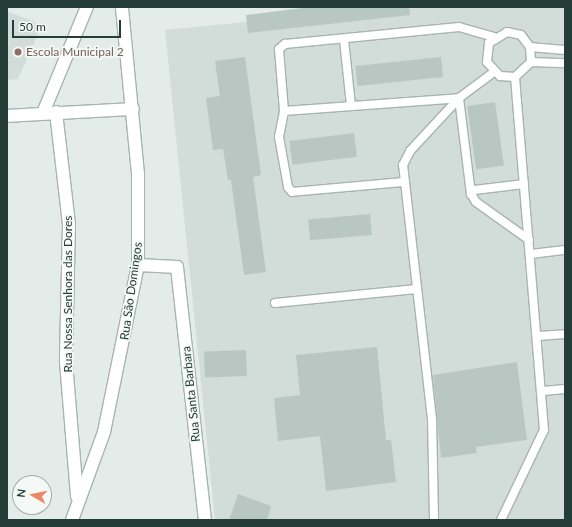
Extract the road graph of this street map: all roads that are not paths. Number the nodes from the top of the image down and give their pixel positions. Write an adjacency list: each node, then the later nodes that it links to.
1 (87, 7): 16 (street)
2 (122, 7): 13 (street, Rua São Domingos)
3 (494, 37): 4 (lane); 5 (lane); 9 (lane)
4 (344, 40): 12 (lane); 14 (lane)
5 (530, 46): 6 (lane); 7 (lane)
6 (565, 50)
7 (531, 62): 8 (lane); 10 (lane)
8 (565, 63)
9 (494, 72): 10 (lane); 11 (lane)
10 (515, 77): 19 (lane)
11 (459, 98): 12 (lane); 18 (lane); 20 (lane)
12 (351, 105): 14 (lane)
13 (133, 109): 15 (street); 24 (street, Rua São Domingos)
14 (284, 111): 18 (lane)
15 (56, 112): 16 (street); 31 (street, Rua Nossa Senhora das Dores)
16 (44, 113): 17 (street)
17 (7, 116)
18 (403, 182): 25 (lane)
19 (524, 184): 20 (lane); 21 (lane)
20 (471, 194): 21 (lane)
21 (529, 240): 23 (lane)
22 (565, 250): 23 (lane)
23 (530, 254): 28 (lane)
24 (138, 265): 31 (street, Rua São Domingos); 33 (street, Rua Santa Barbara)
25 (416, 289): 26 (lane); 34 (lane)
26 (275, 303)
27 (565, 334): 28 (lane)
28 (538, 336): 30 (lane)
29 (565, 389): 30 (lane)
30 (543, 391): 35 (lane)
31 (78, 501): 32 (street, Rua São Domingos)
32 (72, 520)
33 (205, 520)
34 (434, 520)
35 (501, 520)

